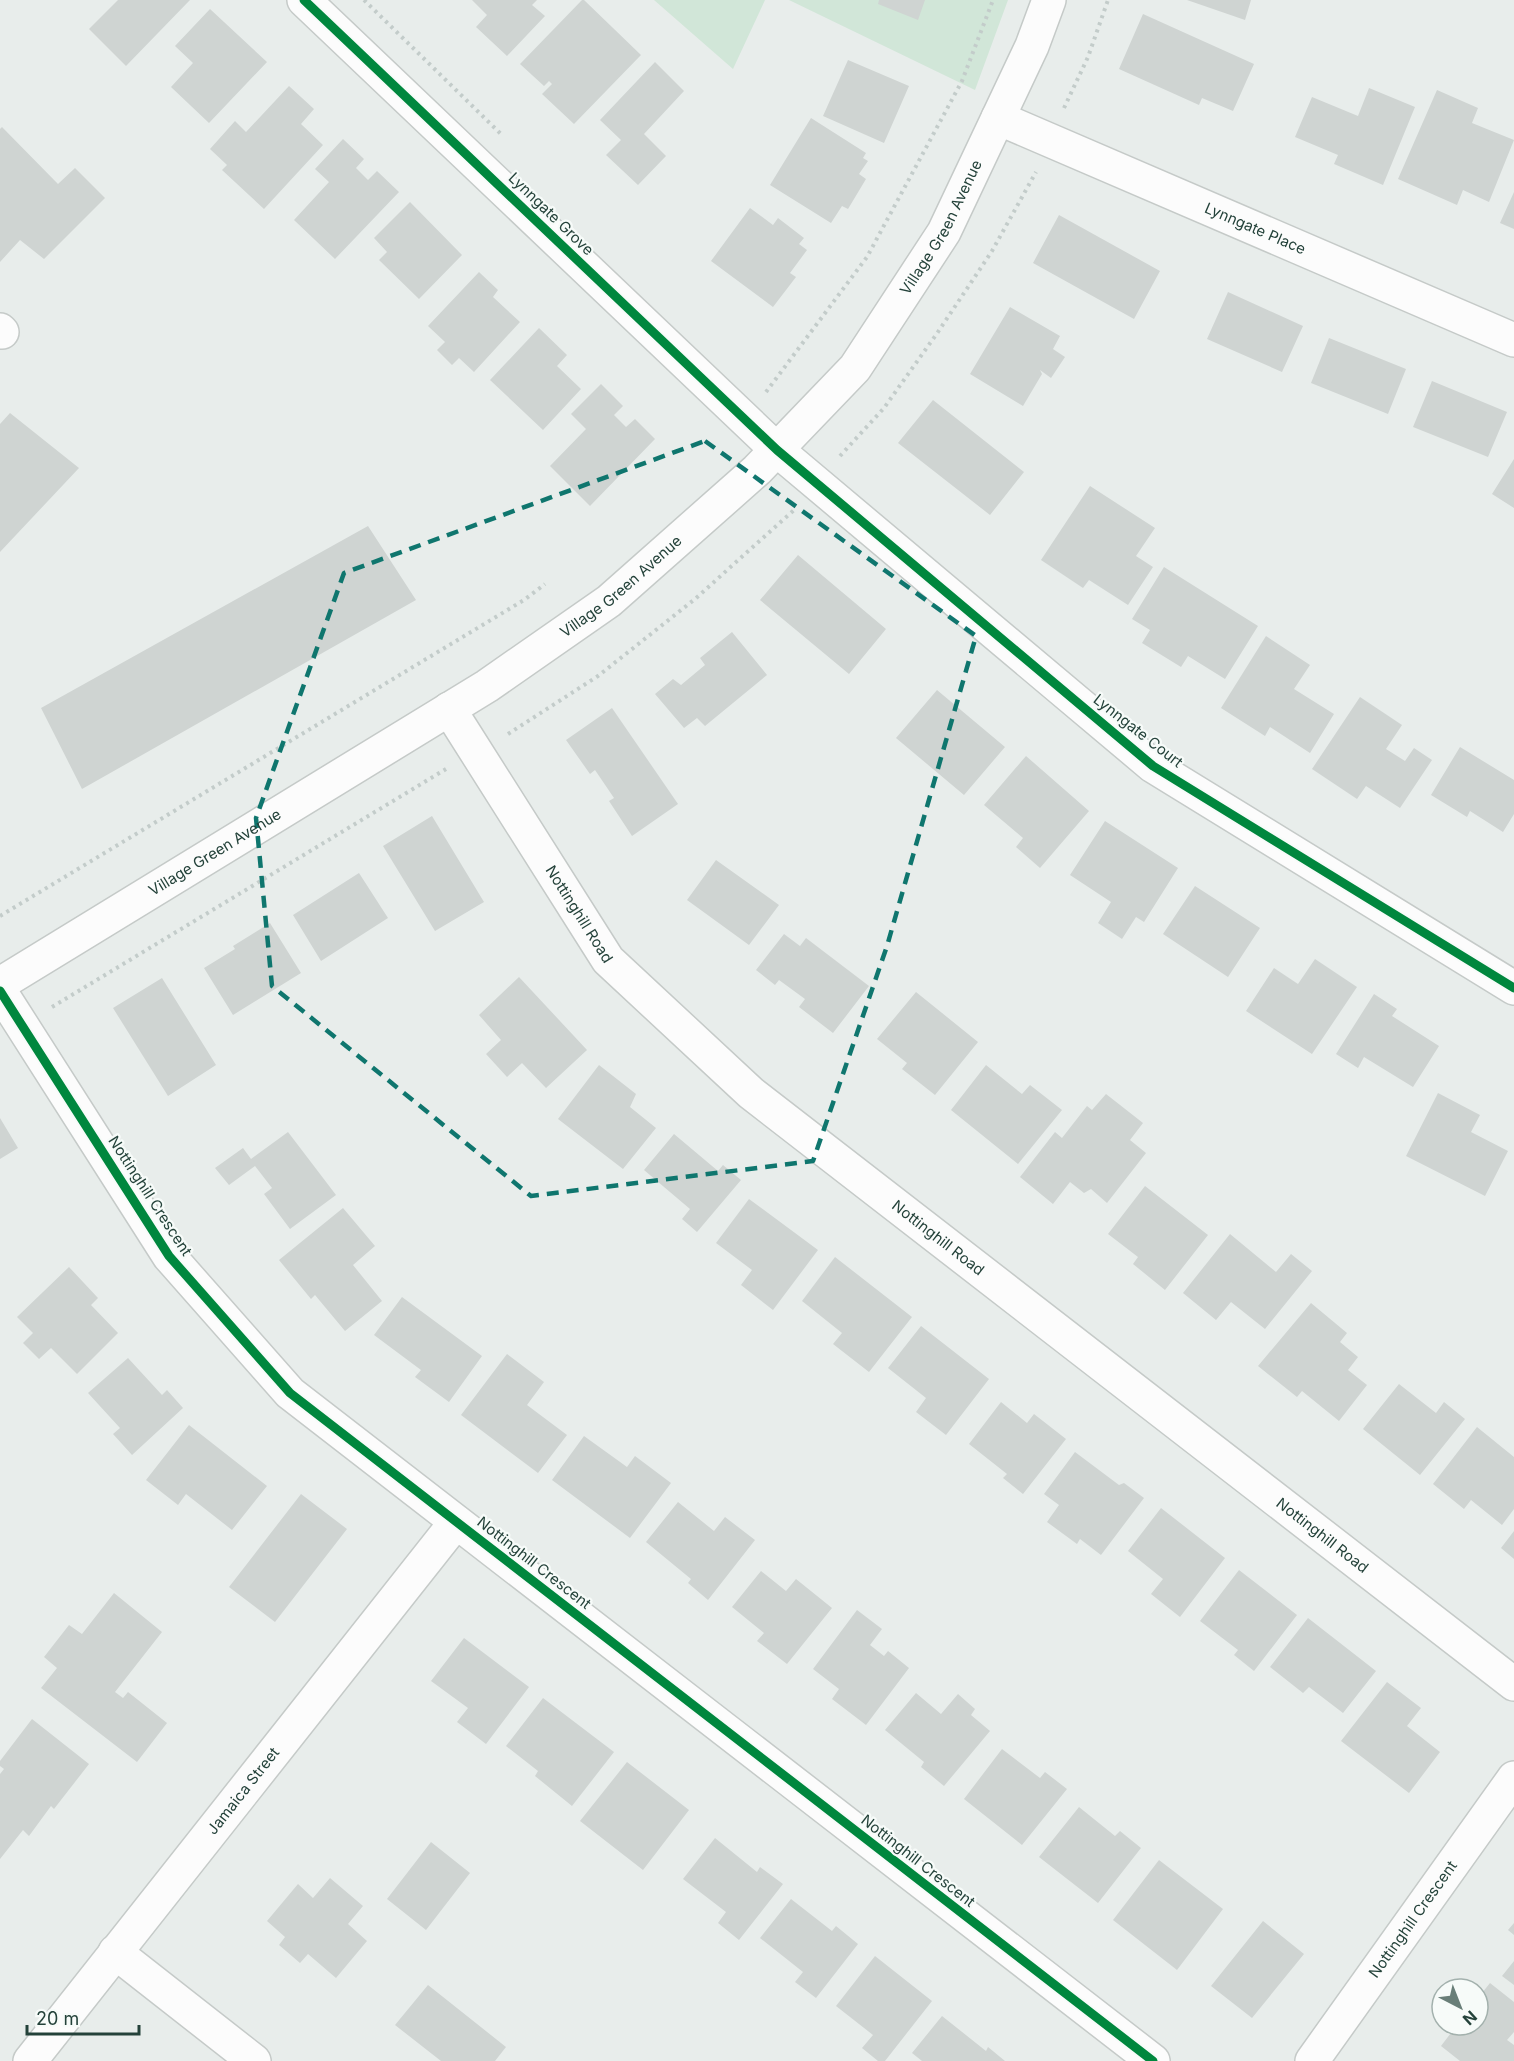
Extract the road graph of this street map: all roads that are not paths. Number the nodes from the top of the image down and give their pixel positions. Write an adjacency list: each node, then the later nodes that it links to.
1 (304, 0): 5 (street, Lynngate Grove)
2 (1049, 0): 3 (street, Village Green Avenue)
3 (998, 118): 4 (street, Lynngate Place); 5 (street, Village Green Avenue)
4 (1514, 340)
5 (777, 450): 6 (street, Village Green Avenue); 8 (street, Lynngate Court)
6 (449, 709): 7 (street, Village Green Avenue); 11 (street, Nottinghill Road)
7 (0, 984)
8 (1514, 988)
9 (0, 991): 10 (street, Nottinghill Crescent)
10 (456, 1522): 13 (street, Jamaica Street); 16 (street, Nottinghill Crescent)
11 (1514, 1684)
12 (1514, 1778): 17 (street, Nottinghill Crescent)
13 (116, 1952): 14 (street, Jamaica Street); 15 (street)
14 (30, 2061)
15 (254, 2061)
16 (1153, 2061)
17 (1312, 2061)

